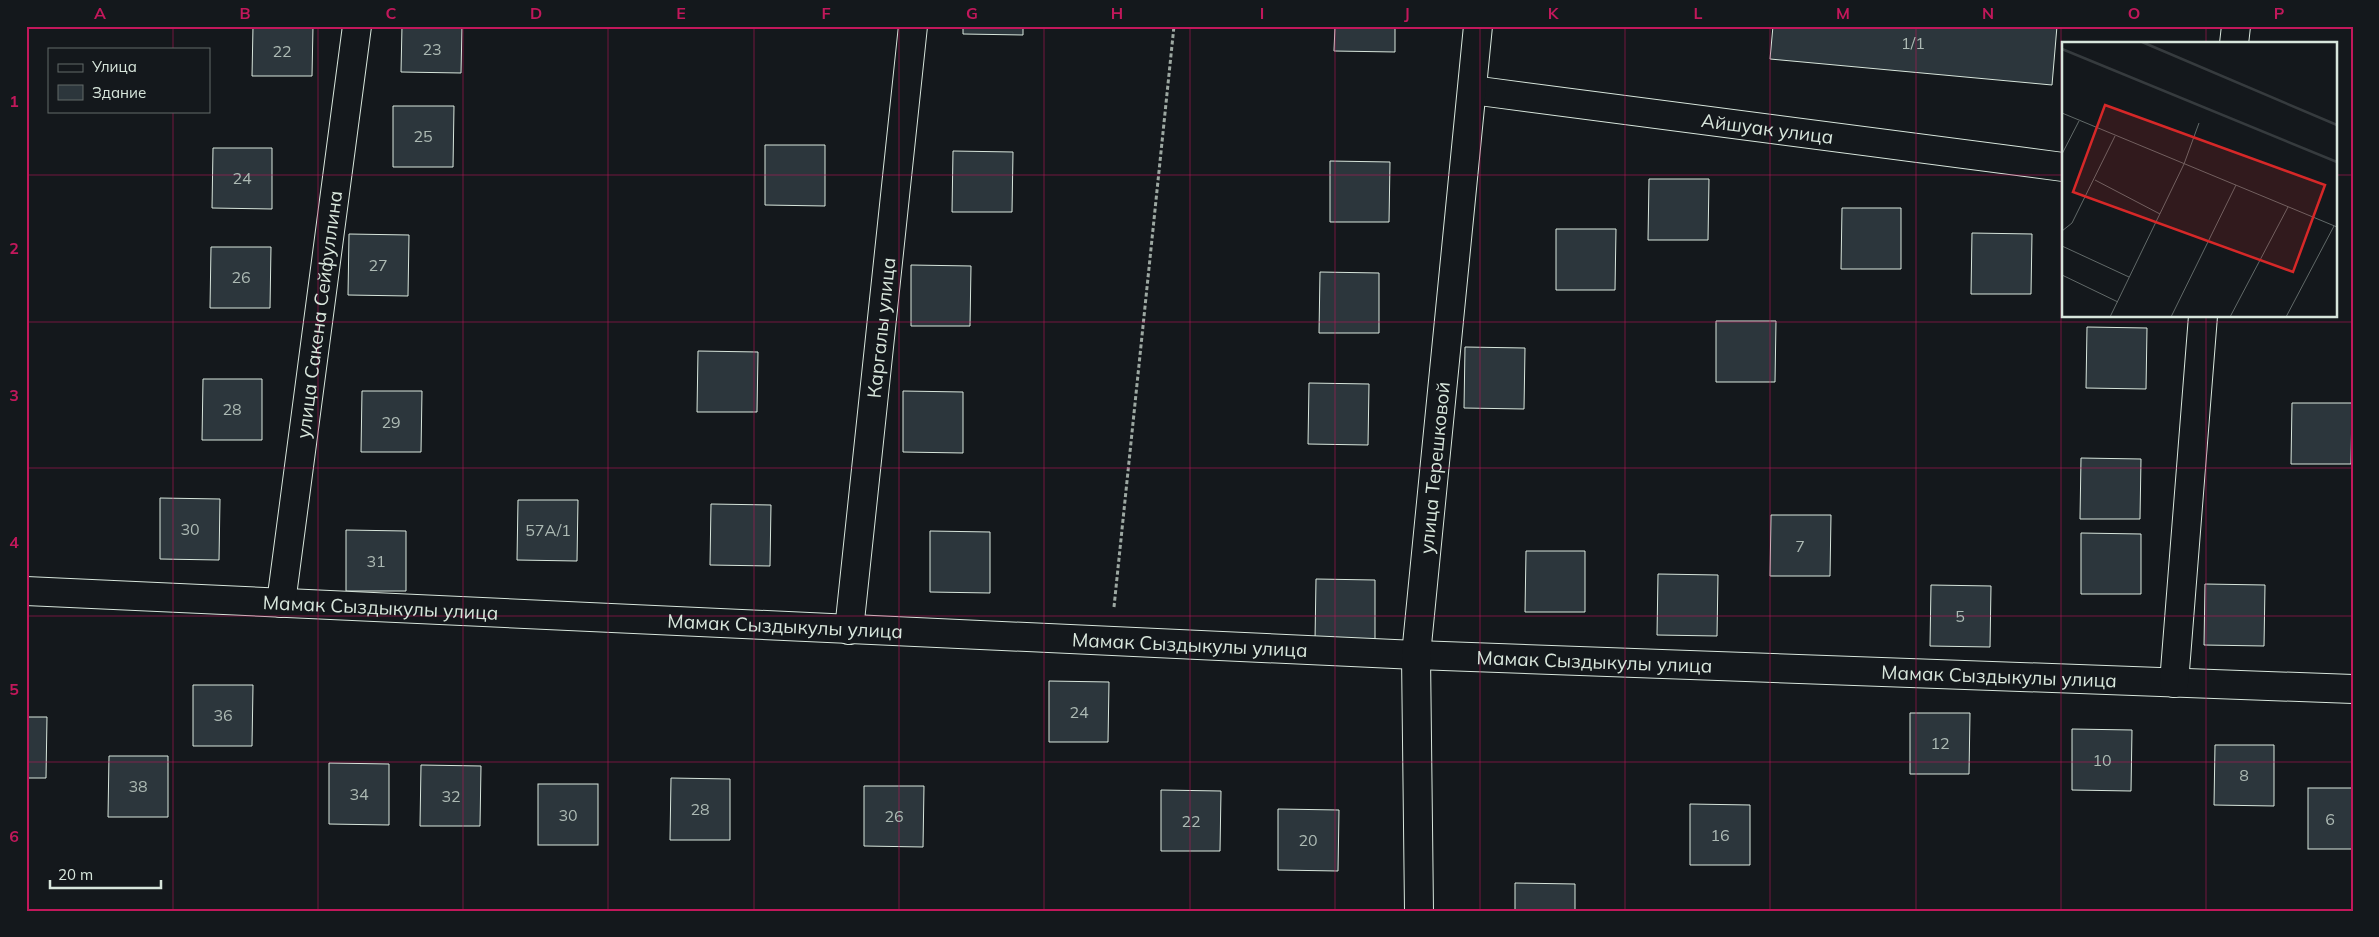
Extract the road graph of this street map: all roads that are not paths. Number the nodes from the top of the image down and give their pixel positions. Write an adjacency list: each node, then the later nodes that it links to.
1 (357, 26): 10 (street, улица Сакена Сейфуллина)
2 (913, 26): 11 (street, Каргалы улица)
3 (1478, 26): 6 (street, улица Терешковой)
4 (2236, 26): 5 (street)
5 (2234, 42)
6 (1472, 90): 7 (street, Айшуак улица); 12 (street, улица Терешковой)
7 (2062, 168)
8 (2203, 318): 13 (street)
9 (26, 591): 10 (street, Мамак Сыздыкулы улица)
10 (281, 602): 11 (street, Мамак Сыздыкулы улица)
11 (849, 630): 12 (street, Мамак Сыздыкулы улица)
12 (1416, 655): 13 (street, Мамак Сыздыкулы улица); 15 (street, улица Терешковой)
13 (2174, 683): 14 (street, Мамак Сыздыкулы улица)
14 (2353, 689)
15 (1419, 911)

